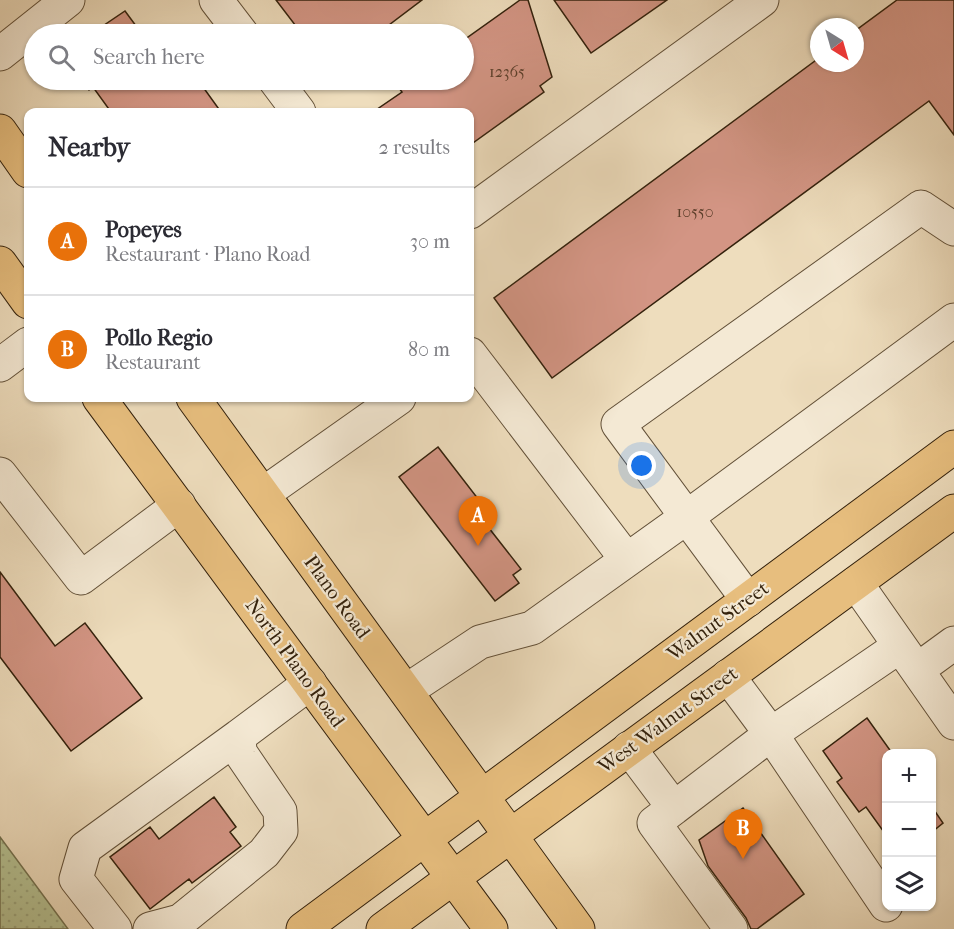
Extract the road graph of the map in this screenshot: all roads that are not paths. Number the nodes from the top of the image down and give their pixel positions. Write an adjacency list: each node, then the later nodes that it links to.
1 (68, 0): 4 (lane)
2 (216, 0): 5 (lane)
3 (762, 0): 12 (lane)
4 (38, 24)
5 (234, 24)
6 (24, 35): 7 (lane)
7 (0, 54)
8 (282, 90): 9 (lane)
9 (296, 108)
10 (0, 131): 11 (main road)
11 (24, 165)
12 (474, 209)
13 (954, 229): 28 (lane)
14 (0, 263): 15 (main road)
15 (24, 296)
16 (954, 320): 28 (lane)
17 (24, 347): 19 (lane)
18 (474, 359): 29 (lane)
19 (0, 365)
20 (102, 402): 26 (main road, North Plano Road)
21 (196, 402): 25 (main road, Plano Road)
22 (393, 402): 25 (lane)
23 (954, 447): 31 (main road, Walnut Street)
24 (0, 474): 26 (lane)
25 (263, 494): 36 (main road, Plano Road)
26 (179, 505): 35 (main road, North Plano Road)
27 (954, 511): 30 (main road, West Walnut Street)
28 (687, 518): 29 (lane); 31 (lane)
29 (627, 560): 36 (lane)
30 (856, 583): 33 (lane); 34 (main road, West Walnut Street)
31 (748, 600): 41 (main road, Walnut Street)
32 (954, 643): 33 (lane)
33 (908, 658): 37 (lane); 38 (lane)
34 (728, 676): 38 (lane); 40 (main road, West Walnut Street)
35 (310, 683): 39 (lane); 44 (main road, North Plano Road)
36 (406, 691): 41 (main road, Plano Road)
37 (954, 723)
38 (771, 734): 42 (lane); 46 (lane)
39 (239, 736): 48 (lane); 49 (lane)
40 (629, 748): 42 (lane); 43 (main road, West Walnut Street)
41 (482, 796): 43 (main road); 44 (main road)
42 (674, 808): 54 (lane)
43 (510, 835): 45 (main road, West Walnut Street); 53 (main road)
44 (425, 838): 45 (main road, North Plano Road); 50 (main road)
45 (454, 877): 51 (main road, West Walnut Street); 52 (main road, North Plano Road)
46 (882, 899)
47 (887, 911): 55 (lane)
48 (172, 926)
49 (115, 929)
50 (303, 929)
51 (383, 929)
52 (491, 929)
53 (578, 929)
54 (731, 929)
55 (885, 929)

